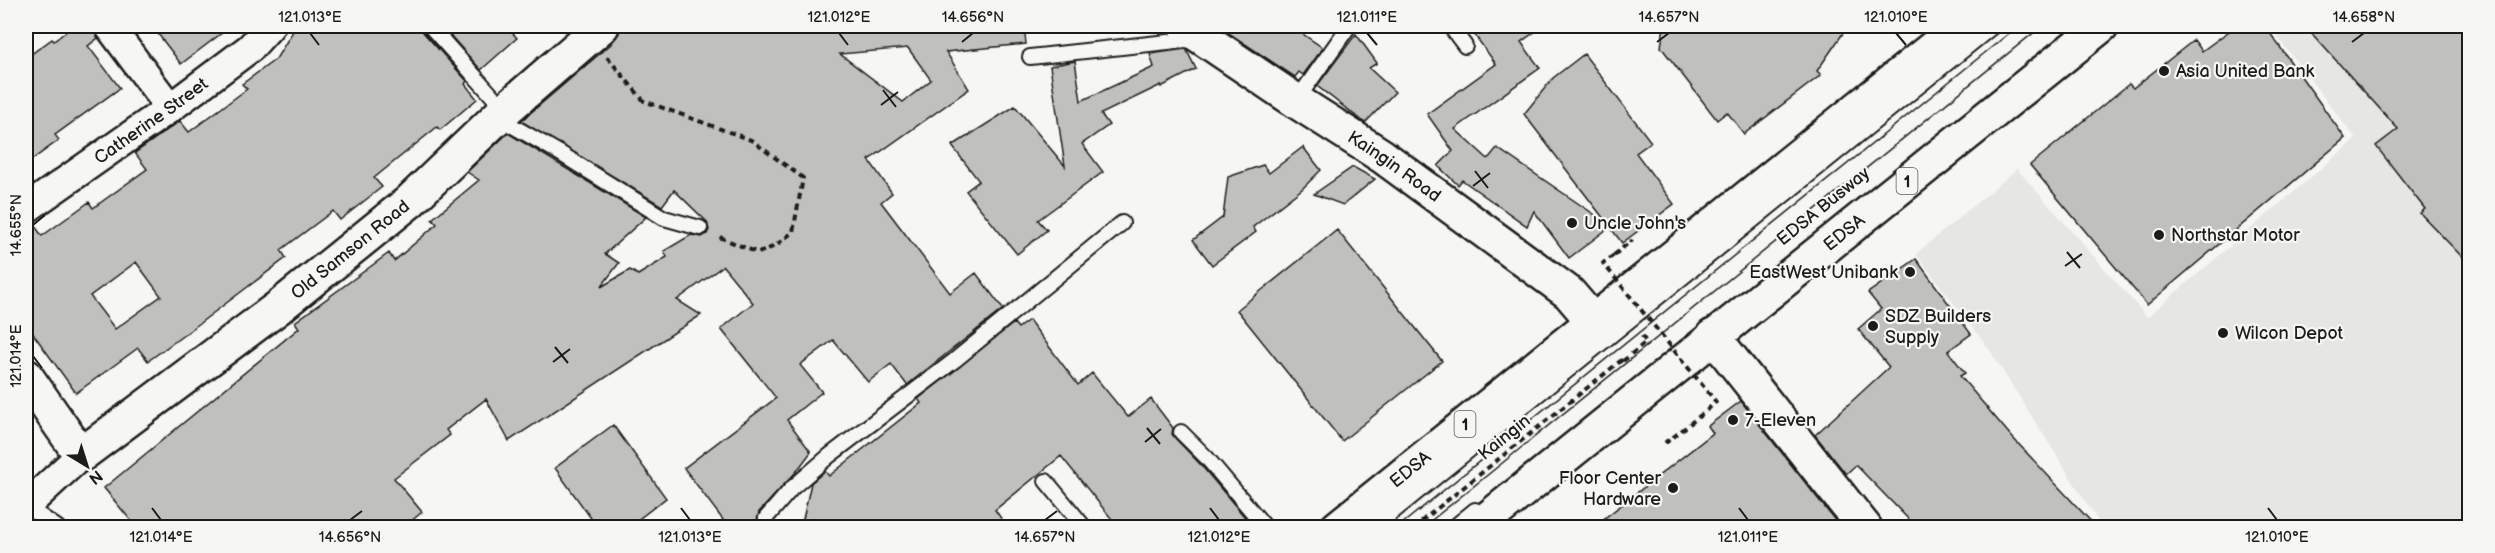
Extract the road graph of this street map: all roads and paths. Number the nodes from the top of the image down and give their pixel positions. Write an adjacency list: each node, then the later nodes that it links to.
1 (109, 26): 14 (street)
2 (270, 26): 14 (street, Catherine Street)
3 (430, 26): 15 (lane)
4 (1349, 26): 13 (lane)
5 (1450, 26): 11 (lane)
6 (1960, 26): 20 (main road, EDSA / 1)
7 (1993, 26): 37 (lane, EDSA Busway)
8 (2101, 26): 22 (main road, EDSA / 1)
9 (1194, 32): 12 (lane); 13 (main road, Kaingin Road)
10 (602, 38): 15 (main road, Old Samson Road); 18 (path)
11 (1465, 46)
12 (1030, 57)
13 (1296, 102): 20 (main road, Kaingin Road)
14 (170, 108): 16 (street, Catherine Street)
15 (501, 114): 18 (lane); 28 (main road, Old Samson Road)
16 (26, 209)
17 (1122, 223): 33 (lane)
18 (700, 228)
19 (1632, 243): 27 (path, bridge)
20 (1593, 321): 36 (main road, EDSA / 1)
21 (1643, 335): 24 (path)
22 (1713, 336): 31 (main road, EDSA / 1); 40 (main road)
23 (1623, 358): 24 (path)
24 (1608, 370): 38 (path, Kaingin)
25 (26, 376): 28 (main road)
26 (1181, 432): 35 (lane)
27 (1665, 440)
28 (81, 455): 30 (street)
29 (1046, 481): 34 (lane)
30 (26, 506): 32 (lane)
31 (1482, 513): 39 (lane)
32 (58, 528)
33 (765, 528)
34 (1085, 528)
35 (1266, 528)
36 (1337, 528)
37 (1373, 528)
38 (1413, 528)
39 (1453, 528)
40 (1865, 528)

